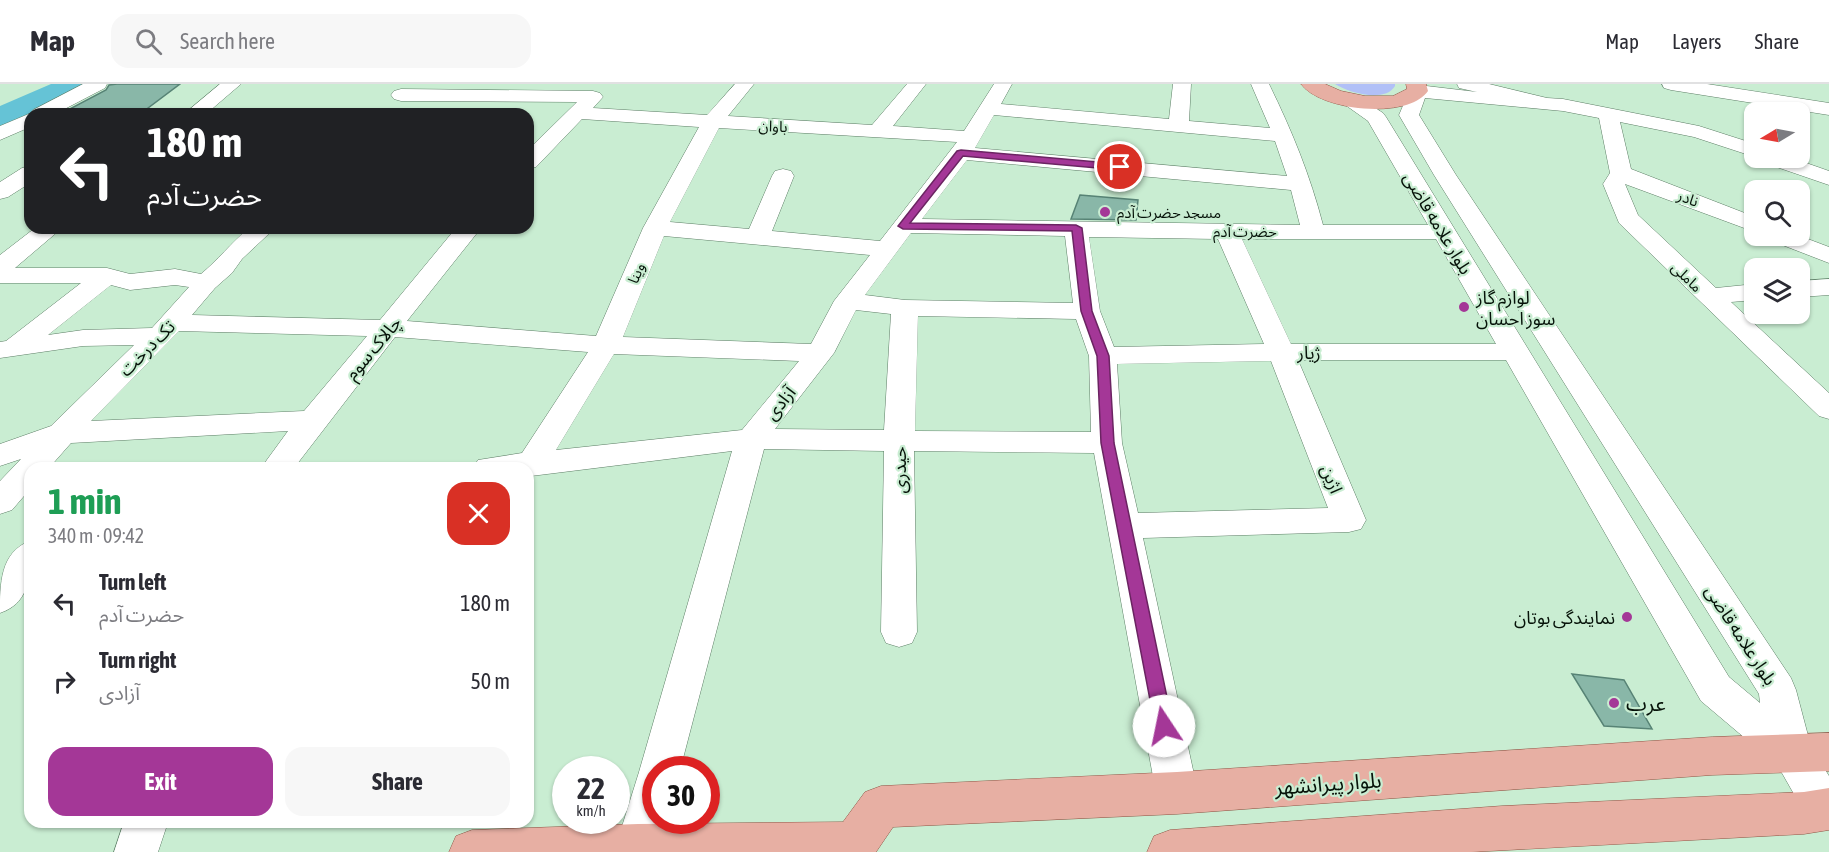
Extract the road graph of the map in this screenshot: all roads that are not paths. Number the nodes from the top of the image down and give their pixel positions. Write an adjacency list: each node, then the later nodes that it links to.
1 (98, 84): 18 (street)
2 (232, 84): 19 (street)
3 (746, 84): 25 (street, وینا)
4 (917, 84): 27 (street)
5 (1003, 84): 20 (street, آزادی)
6 (1182, 84): 26 (street)
7 (1260, 84): 29 (street)
8 (1296, 84): 14 (main road)
9 (1466, 84): 17 (street)
10 (1558, 84): 17 (street)
11 (1671, 84): 16 (street)
12 (1417, 87): 14 (main road); 17 (street); 94 (street, بلوار علامه قاضی)
13 (600, 91): 15 (street); 22 (street)
14 (1329, 92): 45 (street, بلوار علامه قاضی)
15 (401, 96)
16 (1750, 98): 21 (street)
17 (1555, 104): 23 (street)
18 (52, 108)
19 (202, 108)
20 (989, 109): 26 (street); 30 (street, آزادی)
21 (1829, 109)
22 (576, 113): 25 (street, باوان); 32 (street)
23 (1608, 114): 31 (street); 34 (street, ماملی)
24 (24, 122): 28 (street)
25 (712, 122): 27 (street, باوان); 42 (street, وینا)
26 (1178, 126): 29 (street)
27 (878, 131): 30 (street, باوان)
28 (0, 134)
29 (1285, 136): 38 (street)
30 (965, 145): 38 (street, باوان); 41 (street, آزادی)
31 (1744, 147)
32 (534, 154)
33 (1802, 168): 37 (street)
34 (1621, 173): 40 (street, نادر); 61 (street, ماملی)
35 (783, 176): 50 (street)
36 (24, 177): 39 (street)
37 (1829, 178)
38 (1302, 184): 44 (street)
39 (0, 192)
40 (1744, 221)
41 (903, 226): 43 (street, حضرت آدم); 52 (street, آزادی)
42 (655, 228): 50 (street); 67 (street, وینا)
43 (1076, 228): 46 (street, حضرت آدم); 64 (street)
44 (1313, 231): 45 (street, حضرت آدم); 46 (street, حضرت آدم)
45 (1444, 231): 70 (street, بلوار علامه قاضی)
46 (1227, 232): 69 (street, اژین)
47 (42, 234): 54 (street)
48 (256, 234): 57 (street, تک درخت)
49 (456, 234): 65 (street, چالاک سوم)
50 (757, 238): 52 (street)
51 (1804, 246): 53 (street)
52 (885, 249): 62 (street, آزادی)
53 (1829, 256)
54 (0, 267)
55 (0, 276): 56 (street)
56 (107, 276): 57 (street); 68 (street)
57 (206, 283): 66 (street, تک درخت)
58 (1829, 287): 59 (street)
59 (1810, 288)
60 (1744, 293): 61 (street)
61 (1707, 296): 74 (street, ماملی)
62 (847, 301): 63 (street); 71 (street, آزادی)
63 (904, 308): 64 (street); 79 (street, حیدری)
64 (1087, 311): 72 (street)
65 (389, 328): 66 (street); 67 (street); 76 (street, چالاک سوم)
66 (166, 330): 68 (street); 77 (street, تک درخت)
67 (606, 345): 71 (street); 84 (street, وینا)
68 (5, 350)
69 (1281, 352): 70 (street, ژیار); 72 (street, ژیار); 88 (street, اژین)
70 (1515, 352): 94 (street, بلوار علامه قاضی)
71 (820, 353): 78 (street, آزادی)
72 (1103, 356): 80 (street)
73 (1829, 377): 74 (street)
74 (1799, 378): 75 (street, ماملی)
75 (1829, 409)
76 (313, 420): 77 (street); 83 (street, چالاک سوم)
77 (62, 433): 81 (street); 82 (street, تک درخت)
78 (751, 439): 79 (street); 85 (street); 95 (street, آزادی)
79 (899, 439): 80 (street); 93 (street, حیدری)
80 (1107, 443): 88 (street)
81 (0, 455)
82 (35, 462)
83 (282, 462)
84 (533, 462)
85 (534, 465)
86 (24, 475): 87 (street, تک درخت)
87 (0, 502)
88 (1125, 526): 96 (street)
89 (24, 552): 90 (street)
90 (0, 560)
91 (24, 563): 92 (street)
92 (0, 599)
93 (899, 632)
94 (1811, 753): 96 (main road, بلوار پیرانشهر); 97 (street)
95 (663, 756)
96 (1177, 793): 101 (main road, بلوار پیرانشهر)
97 (1827, 810): 100 (main road)
98 (144, 828): 103 (street)
99 (642, 831): 102 (street)
100 (1506, 840): 105 (main road)
101 (858, 848): 102 (main road)
102 (637, 849): 104 (main road)
103 (135, 852)
104 (472, 852)
105 (1170, 852)

